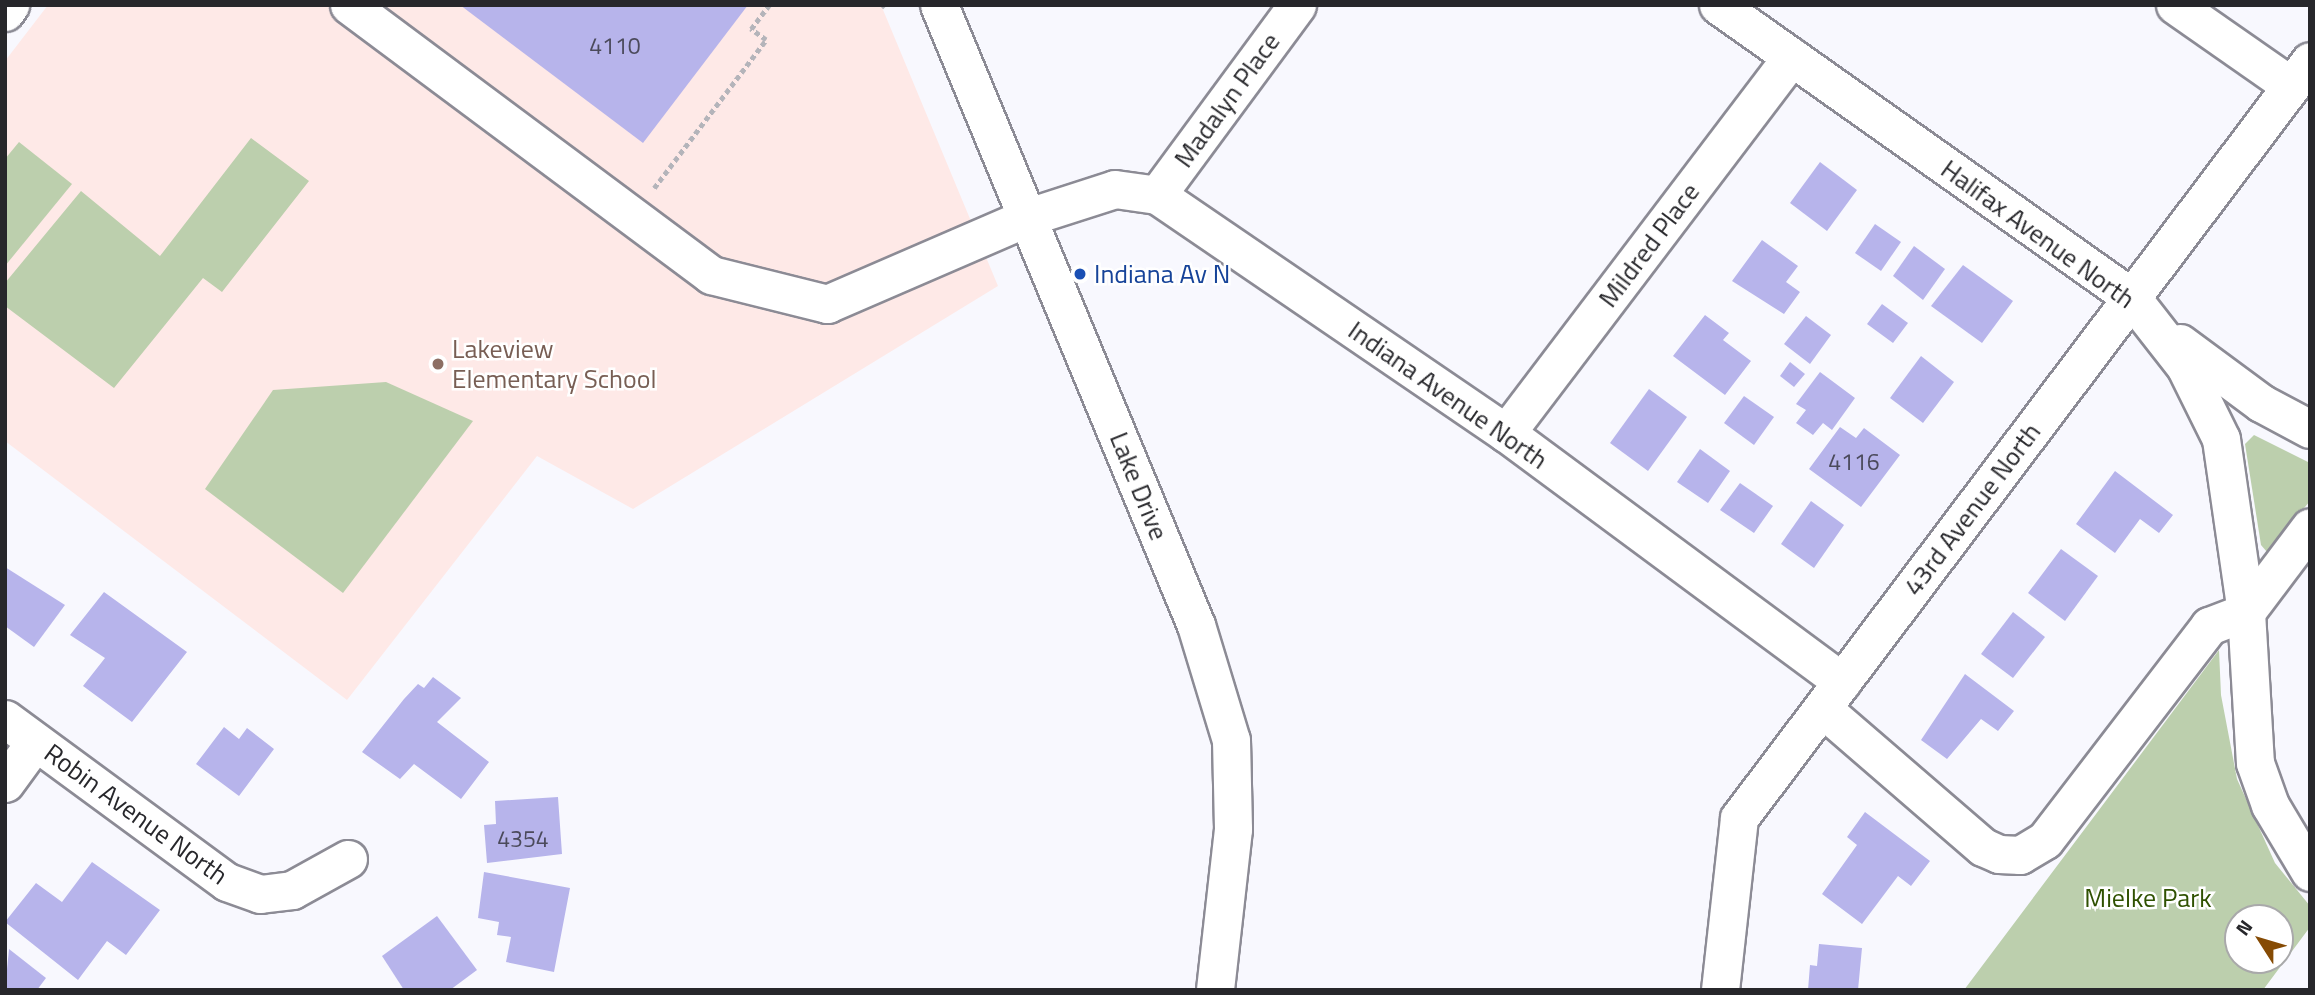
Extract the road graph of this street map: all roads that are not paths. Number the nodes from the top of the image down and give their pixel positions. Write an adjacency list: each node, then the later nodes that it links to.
1 (10, 5): 7 (street)
2 (349, 5): 11 (street, Indiana Avenue North)
3 (939, 5): 11 (street, Lake Drive)
4 (1297, 5): 10 (street, Madalyn Place)
5 (1718, 5): 8 (street, Halifax Avenue North)
6 (2175, 5): 9 (street)
7 (5, 12)
8 (1791, 57): 12 (street, Halifax Avenue North); 14 (street, Mildred Place)
9 (2300, 73): 12 (street, 43rd Avenue North)
10 (1157, 195): 11 (street, Indiana Avenue North); 14 (street, Indiana Avenue North)
11 (1027, 217): 23 (street, Lake Drive)
12 (2131, 297): 13 (street); 16 (street, Halifax Avenue North); 17 (street, 43rd Avenue North)
13 (2310, 429)
14 (1506, 433): 17 (street, Indiana Avenue North)
15 (2310, 527): 16 (street)
16 (2246, 612): 17 (street, Indiana Avenue North); 22 (street, Halifax Avenue North)
17 (1833, 696): 24 (street, 43rd Avenue North)
18 (5, 719): 19 (street, Robin Avenue North)
19 (36, 741): 20 (street); 21 (street, Robin Avenue North)
20 (5, 783)
21 (348, 859)
22 (2310, 872)
23 (1215, 990)
24 (1720, 990)

